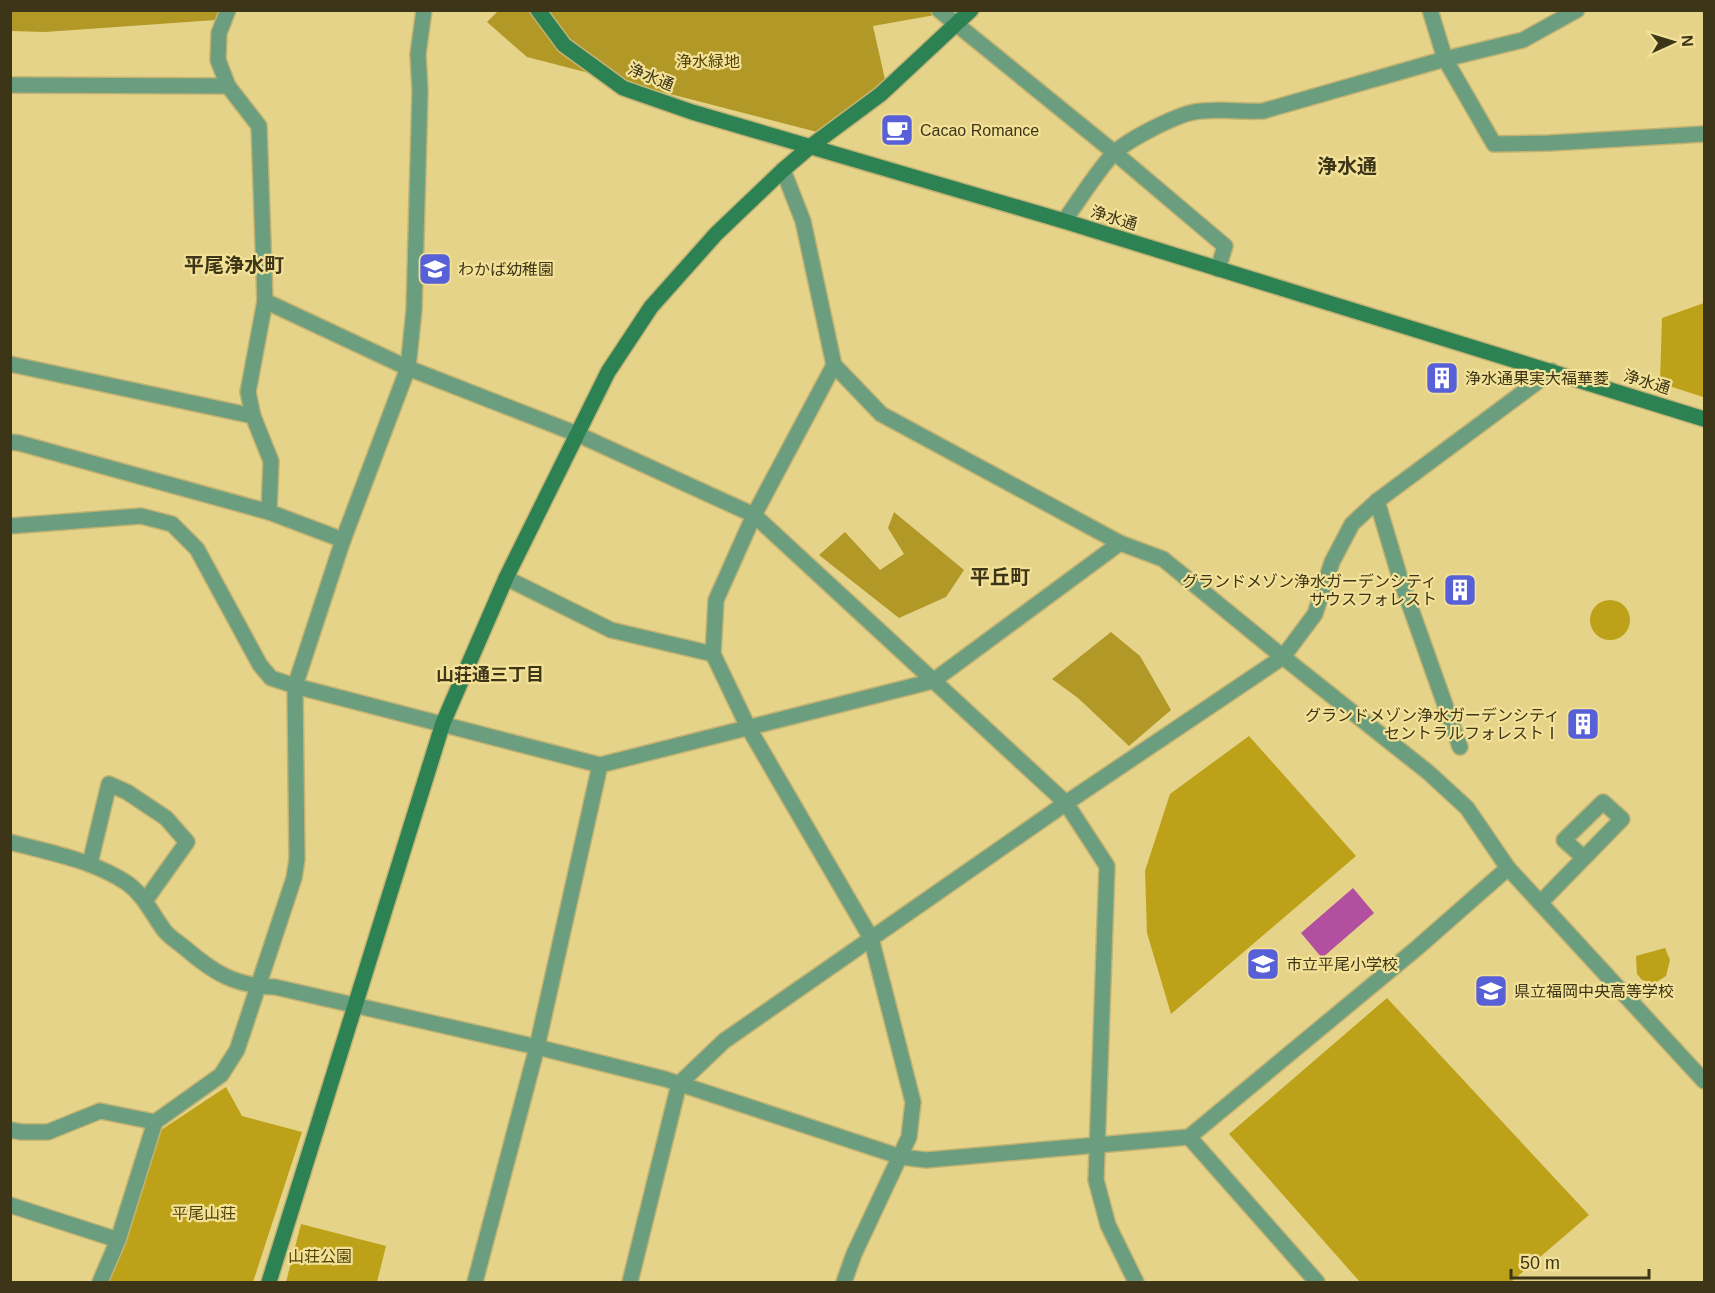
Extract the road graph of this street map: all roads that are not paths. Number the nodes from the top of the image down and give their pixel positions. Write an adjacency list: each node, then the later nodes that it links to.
1 (228, 10): 11 (street)
2 (424, 10): 21 (street)
3 (538, 10): 13 (street, 浄水通)
4 (939, 10): 8 (street)
5 (971, 10): 8 (street)
6 (1430, 10): 9 (street)
7 (1577, 10): 9 (street)
8 (957, 25): 13 (street); 14 (street)
9 (1445, 59): 12 (street); 14 (street)
10 (10, 85): 11 (street)
11 (228, 86): 18 (street)
12 (1704, 134)
13 (811, 146): 15 (street); 16 (street, 浄水通)
14 (1115, 153): 16 (street); 17 (street)
15 (783, 170): 20 (street); 25 (street)
16 (1064, 221): 17 (street, 浄水通)
17 (1218, 269): 22 (street, 浄水通)
18 (266, 301): 21 (street); 23 (street)
19 (10, 364): 23 (street)
20 (834, 365): 29 (street); 32 (street)
21 (408, 368): 25 (street); 31 (street)
22 (1552, 371): 24 (street, 浄水通); 27 (street)
23 (253, 416): 28 (street)
24 (1704, 419)
25 (576, 434): 29 (street); 33 (street)
26 (10, 442): 28 (street)
27 (1377, 501): 35 (street); 40 (street)
28 (269, 512): 31 (street)
29 (754, 515): 34 (street); 36 (street)
30 (10, 526): 37 (street)
31 (343, 540): 37 (street)
32 (1120, 543): 35 (street); 36 (street)
33 (506, 578): 34 (street); 38 (street)
34 (713, 654): 39 (street)
35 (1283, 657): 42 (street); 46 (street)
36 (933, 681): 39 (street); 42 (street)
37 (295, 686): 38 (street); 50 (street)
38 (443, 723): 41 (street); 51 (street)
39 (748, 727): 41 (street); 49 (street)
40 (1460, 747)
41 (600, 765): 52 (street)
42 (1066, 803): 49 (street); 58 (street)
43 (10, 842): 45 (street)
44 (1584, 858): 48 (street)
45 (90, 863): 47 (street); 47 (street)
46 (1508, 868): 48 (street); 57 (street)
47 (145, 901): 50 (street)
48 (1540, 903): 53 (street)
49 (871, 938): 54 (street); 59 (street)
50 (259, 987): 51 (street); 55 (street)
51 (356, 1007): 52 (street); 63 (street)
52 (537, 1047): 54 (street); 64 (street)
53 (1704, 1081)
54 (679, 1084): 59 (street); 65 (street)
55 (155, 1122): 56 (street); 61 (street)
56 (10, 1130)
57 (1189, 1137): 58 (street); 68 (street)
58 (1097, 1144): 59 (street); 67 (street)
59 (901, 1157): 66 (street)
60 (10, 1205): 61 (street)
61 (118, 1240): 62 (street)
62 (100, 1282)
63 (269, 1282)
64 (475, 1282)
65 (630, 1282)
66 (844, 1282)
67 (1136, 1282)
68 (1317, 1282)

